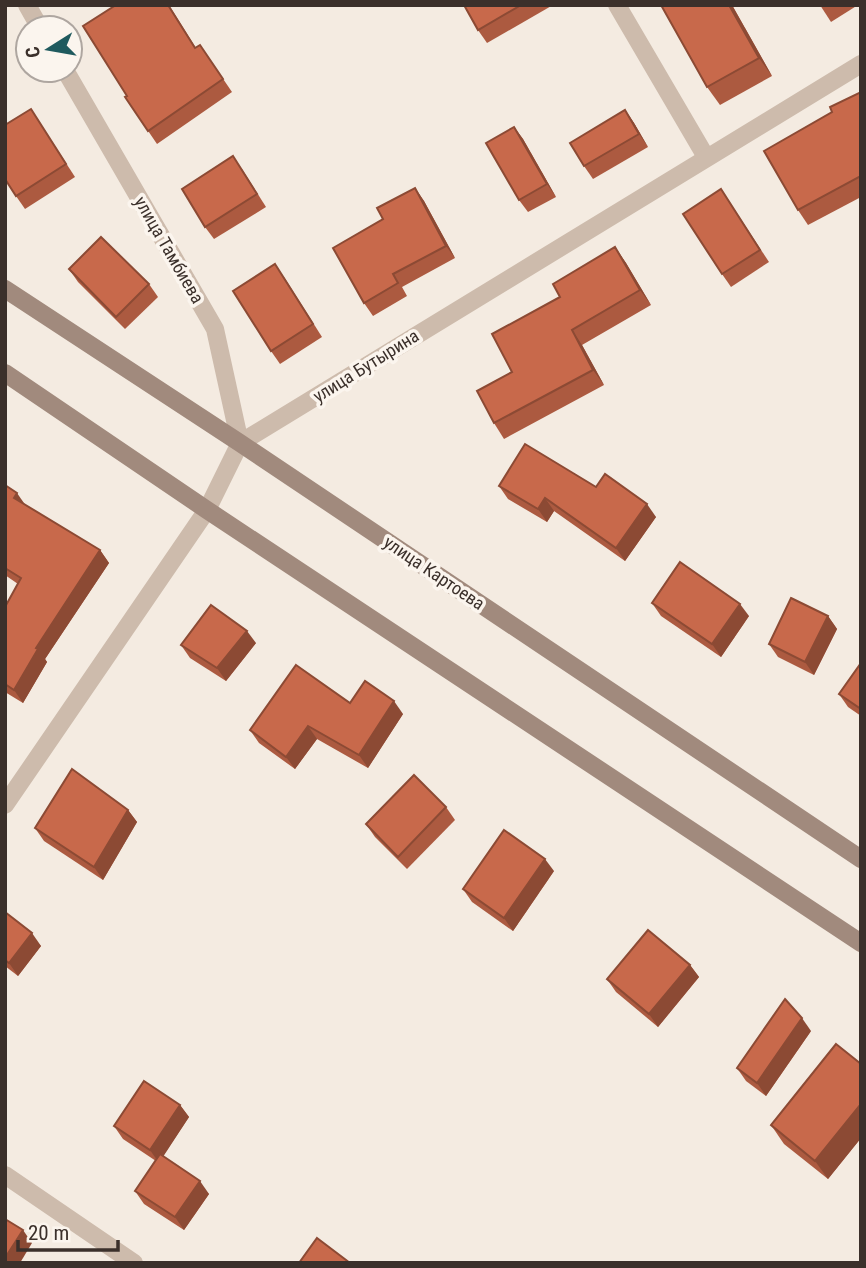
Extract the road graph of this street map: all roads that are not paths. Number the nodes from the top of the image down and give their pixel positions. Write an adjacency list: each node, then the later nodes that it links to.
1 (617, 5): 4 (street)
2 (861, 64): 4 (street, улица Бутырина)
3 (73, 84): 7 (street, улица Тамбиева)
4 (706, 157): 7 (street, улица Бутырина)
5 (5, 289): 7 (main road, улица Картоева)
6 (5, 373): 8 (main road)
7 (240, 443): 8 (street); 10 (main road, улица Картоева)
8 (207, 510): 9 (street); 11 (main road)
9 (5, 805)
10 (861, 859)
11 (861, 943)
12 (5, 1175): 13 (street)
13 (134, 1263)

